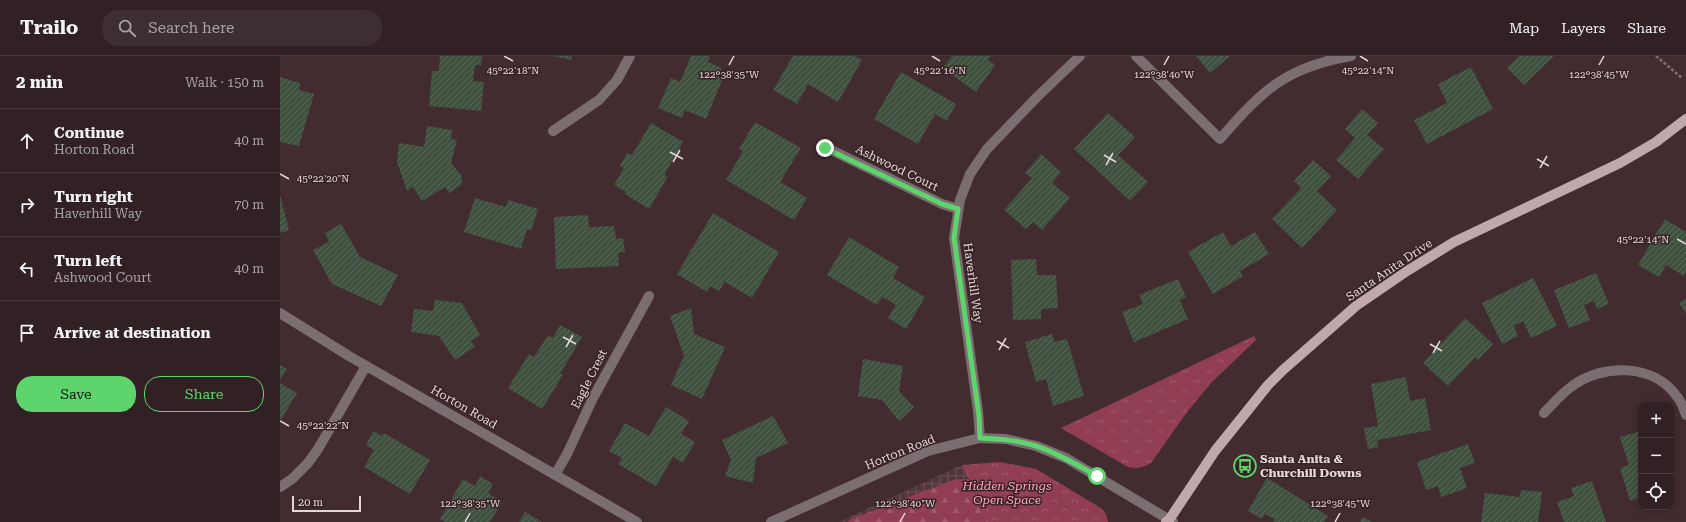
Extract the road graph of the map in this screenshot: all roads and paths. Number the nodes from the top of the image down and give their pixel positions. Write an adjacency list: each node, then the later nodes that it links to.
1 (630, 56): 8 (street)
2 (1080, 56): 10 (street, Haverhill Way)
3 (1136, 56): 4 (street)
4 (1351, 56)
5 (1656, 56): 6 (path)
6 (1682, 78)
7 (1686, 118): 19 (main road, Santa Anita Drive)
8 (553, 131)
9 (825, 148): 10 (street, Ashwood Court)
10 (958, 209): 16 (street, Haverhill Way)
11 (649, 296): 17 (street, Eagle Crest)
12 (280, 313): 13 (street, Horton Road)
13 (366, 366): 17 (street, Horton Road); 18 (street)
14 (1544, 413): 15 (street)
15 (1686, 415)
16 (980, 438): 19 (street, Horton Road); 21 (street, Horton Road)
17 (555, 475): 20 (street, Horton Road)
18 (280, 487)
19 (1170, 521)
20 (637, 522)
21 (771, 522)

